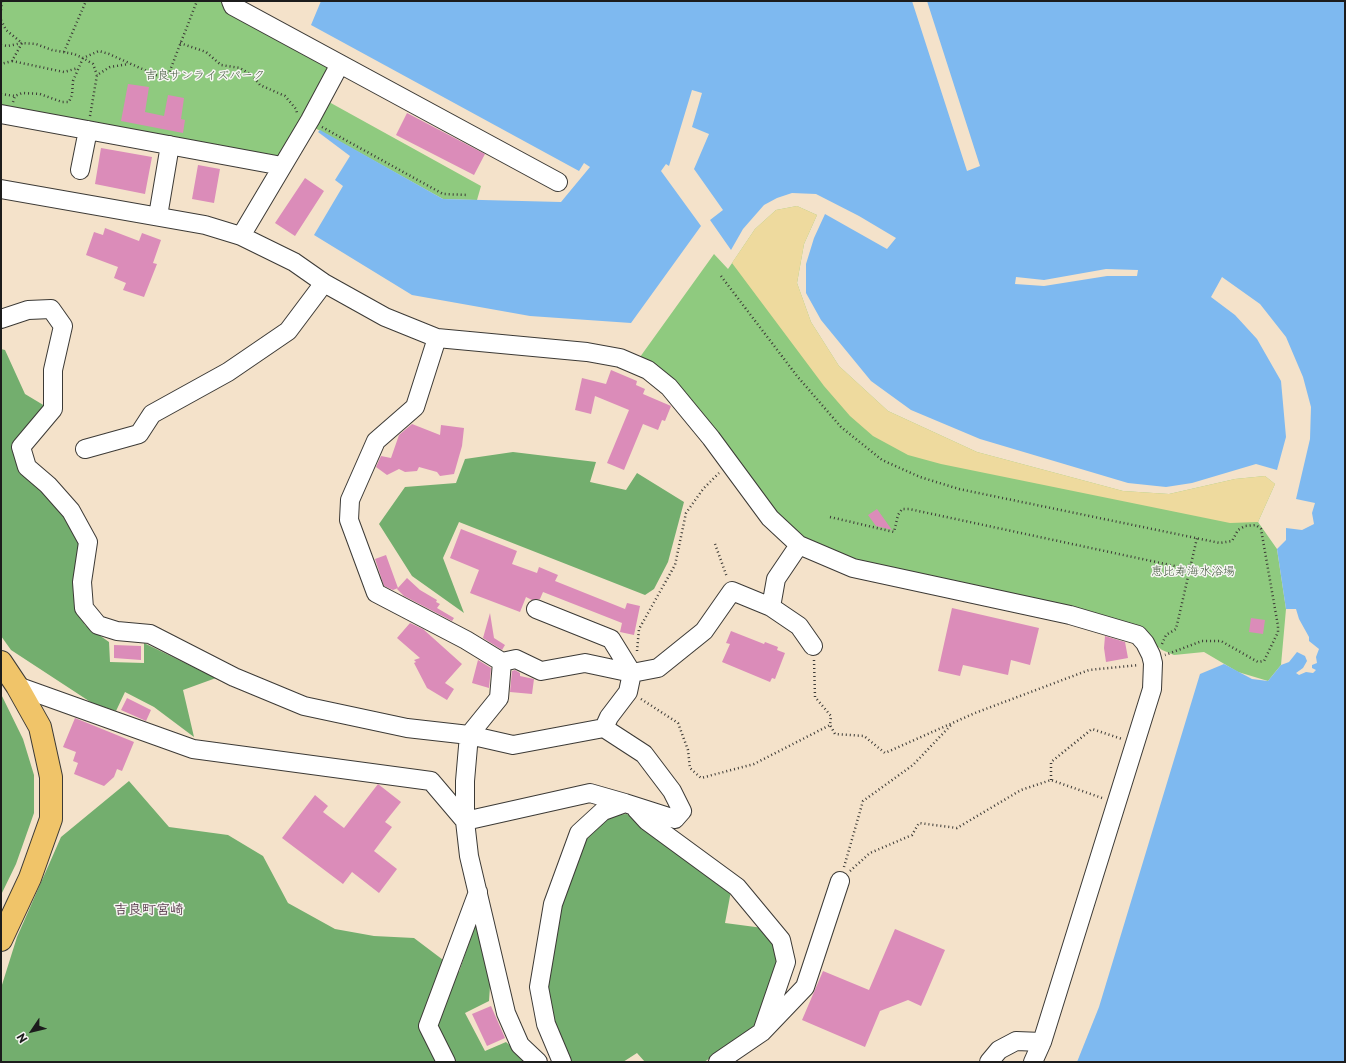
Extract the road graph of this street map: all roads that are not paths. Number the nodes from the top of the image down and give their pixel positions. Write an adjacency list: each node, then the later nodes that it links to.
1 (231, 1): 2 (street)
2 (340, 64): 6 (street); 8 (street)
3 (6, 111): 4 (street)
4 (88, 126): 5 (street); 7 (street)
5 (170, 145): 6 (street); 10 (street)
6 (282, 166): 11 (street)
7 (80, 170)
8 (558, 182)
9 (1, 189): 10 (street)
10 (158, 216): 11 (street)
11 (241, 236): 12 (street)
12 (324, 283): 14 (street); 15 (street)
13 (1, 320): 25 (street)
14 (437, 338): 16 (street); 21 (street)
15 (85, 449)
16 (799, 545): 17 (street); 32 (street)
17 (772, 606): 19 (street); 22 (street)
18 (536, 609): 22 (street)
19 (813, 646)
20 (1, 662): 23 (main road)
21 (502, 662): 22 (street); 25 (street)
22 (636, 672): 24 (street)
23 (17, 686): 27 (street); 30 (main road)
24 (604, 728): 25 (street); 26 (street)
25 (469, 736): 27 (street)
26 (629, 804): 27 (street); 31 (street); 35 (street)
27 (465, 821): 29 (street)
28 (840, 881): 31 (street)
29 (478, 892): 33 (street); 34 (street)
30 (1, 940)
31 (762, 1032): 36 (street)
32 (1042, 1042): 37 (street); 38 (street)
33 (446, 1062)
34 (538, 1062)
35 (562, 1062)
36 (718, 1062)
37 (989, 1062)
38 (1033, 1062)

